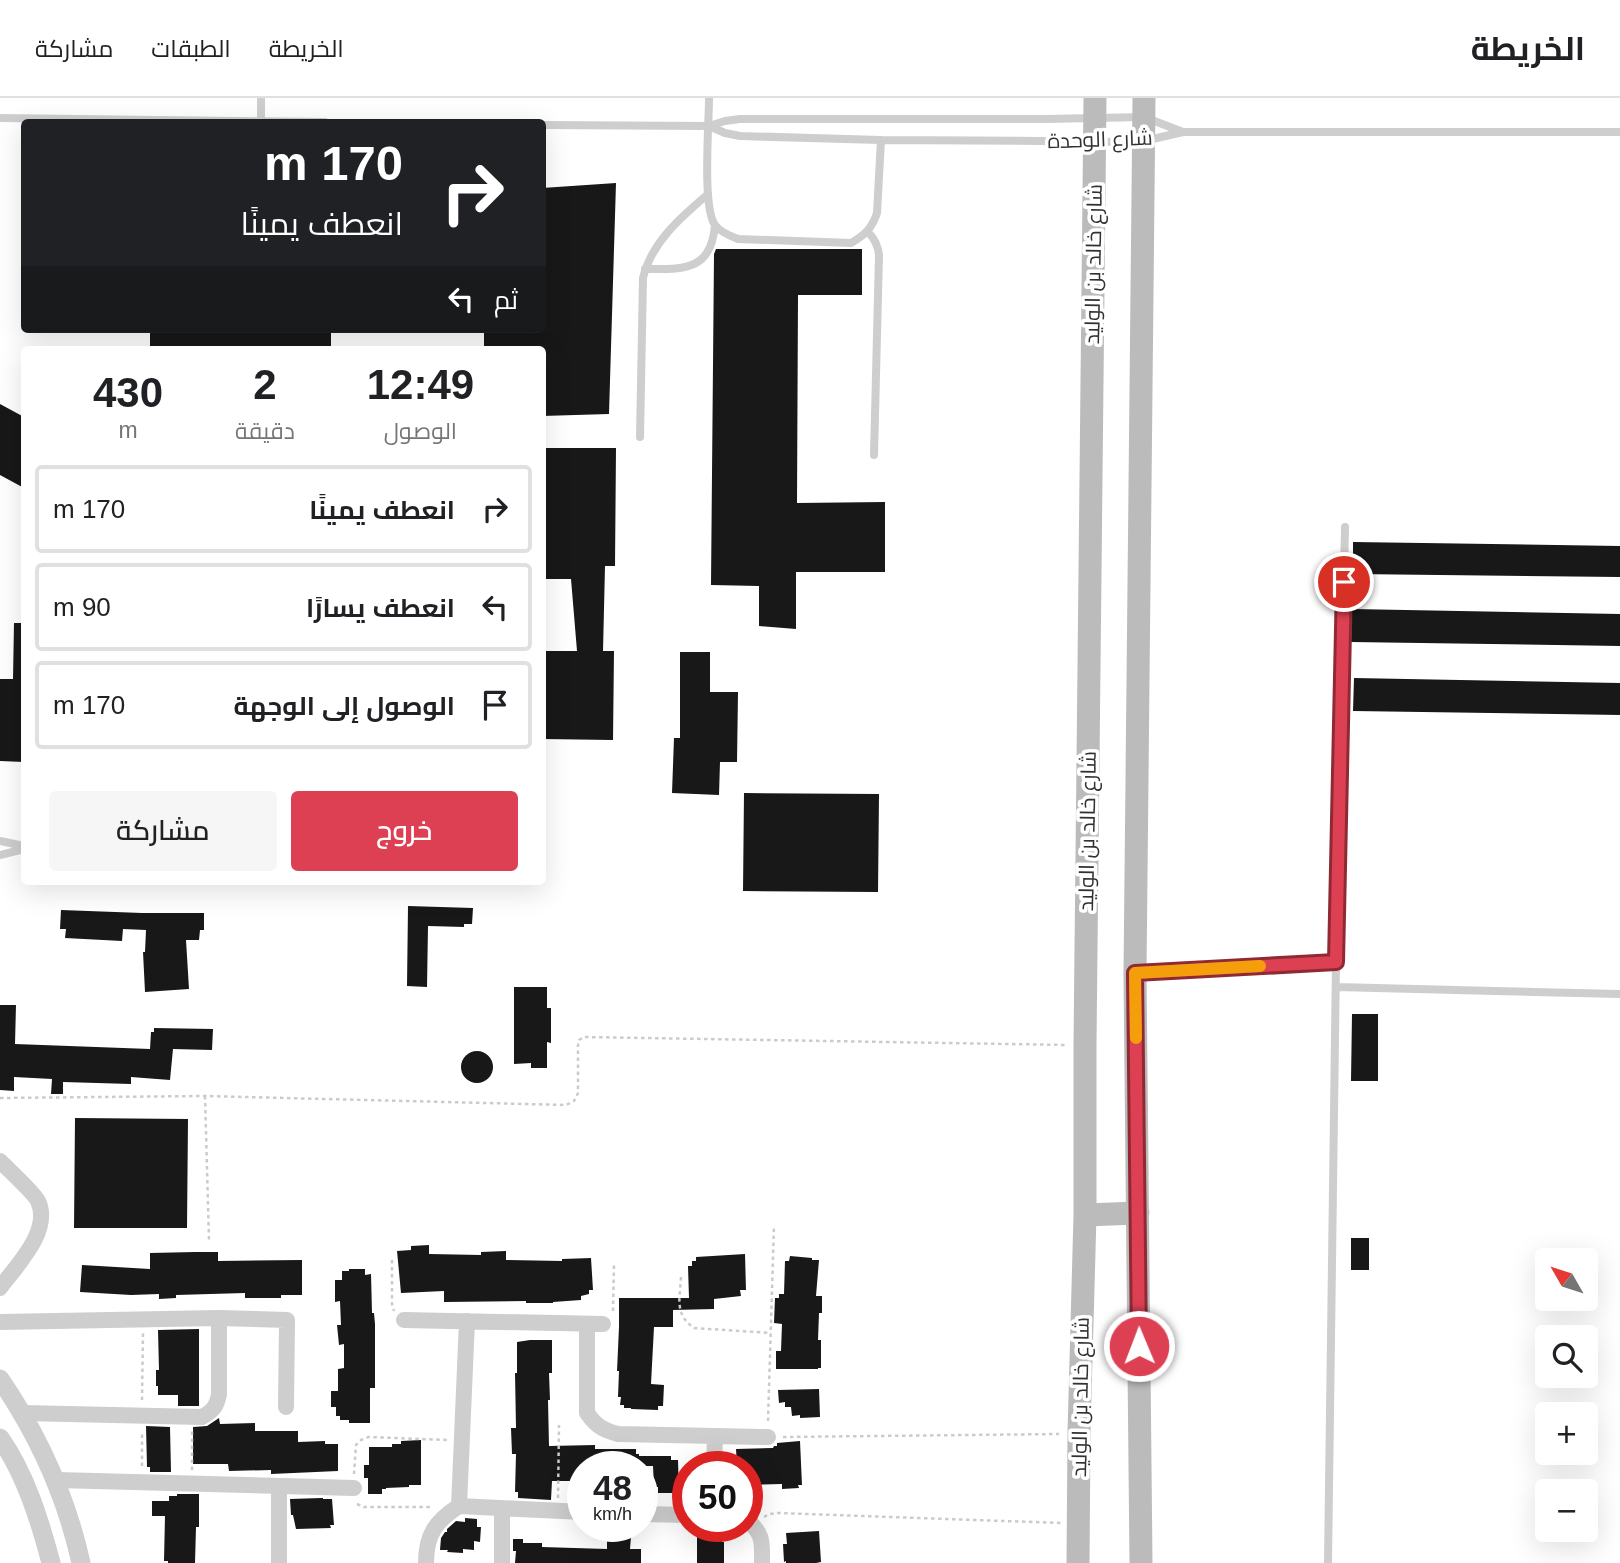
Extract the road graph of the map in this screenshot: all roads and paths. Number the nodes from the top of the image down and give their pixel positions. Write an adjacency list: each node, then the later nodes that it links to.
1 (261, 98): 7 (lane)
2 (709, 98): 9 (lane)
3 (1095, 108): 4 (lane, شارع الوحدة); 9 (lane, شارع الوحدة); 14 (main road, شارع خالد بن الوليد)
4 (1144, 108): 10 (lane, شارع الوحدة); 13 (main road)
5 (0, 118): 6 (lane)
6 (65, 119)
7 (261, 119)
8 (546, 125): 9 (lane, شارع الوحدة)
9 (709, 126): 12 (lane, شارع الوحدة); 15 (lane)
10 (1183, 132): 11 (lane); 13 (lane, شارع الوحدة)
11 (1620, 132)
12 (881, 140): 14 (lane, شارع الوحدة); 17 (lane)
13 (1144, 141): 14 (lane, شارع الوحدة); 27 (main road)
14 (1095, 142): 30 (main road, شارع خالد بن الوليد)
15 (707, 195): 16 (lane); 18 (lane)
16 (715, 225): 17 (lane); 18 (lane)
17 (868, 232): 20 (lane)
18 (645, 268): 19 (lane)
19 (640, 437)
20 (874, 455)
21 (1345, 527): 26 (lane)
22 (0, 841): 23 (lane)
23 (21, 846)
24 (21, 848): 25 (lane)
25 (0, 855)
26 (1336, 962): 27 (lane); 28 (lane)
27 (1135, 973): 34 (main road)
28 (1336, 987): 29 (lane); 78 (lane)
29 (1620, 994)
30 (1085, 1045): 31 (path); 35 (main road, شارع خالد بن الوليد)
31 (205, 1096): 32 (path); 37 (path)
32 (0, 1098)
33 (0, 1161): 41 (street)
34 (1138, 1213): 35 (main road); 77 (main road)
35 (1085, 1215): 53 (main road, شارع خالد بن الوليد)
36 (774, 1224): 47 (path)
37 (209, 1240)
38 (392, 1260): 43 (path)
39 (614, 1265): 46 (path)
40 (681, 1277): 47 (path)
41 (0, 1288)
42 (219, 1318): 45 (street); 49 (street); 51 (street)
43 (404, 1320): 44 (street)
44 (467, 1321): 46 (street); 57 (street)
45 (0, 1322)
46 (595, 1324): 54 (street)
47 (771, 1333): 56 (path)
48 (0, 1379): 50 (street)
49 (286, 1407)
50 (23, 1413): 51 (street); 59 (street)
51 (192, 1417): 60 (path)
52 (559, 1425): 65 (path)
53 (1079, 1433): 56 (path); 68 (main road, شارع خالد بن الوليد)
54 (715, 1436): 56 (street); 58 (street)
55 (0, 1437): 70 (street)
56 (768, 1437)
57 (461, 1440): 62 (path); 63 (street)
58 (714, 1451)
59 (57, 1480): 60 (street); 71 (street)
60 (192, 1484): 61 (street)
61 (279, 1486): 62 (street); 72 (street)
62 (354, 1488): 63 (path)
63 (459, 1507): 64 (street); 73 (street)
64 (502, 1508): 65 (street); 74 (street)
65 (558, 1511): 66 (street)
66 (567, 1511)
67 (763, 1518): 68 (path)
68 (1078, 1524): 76 (main road, شارع خالد بن الوليد)
69 (762, 1542): 75 (street)
70 (51, 1563)
71 (81, 1563)
72 (279, 1563)
73 (426, 1563)
74 (502, 1563)
75 (762, 1563)
76 (1078, 1563)
77 (1141, 1563)
78 (1328, 1563)

